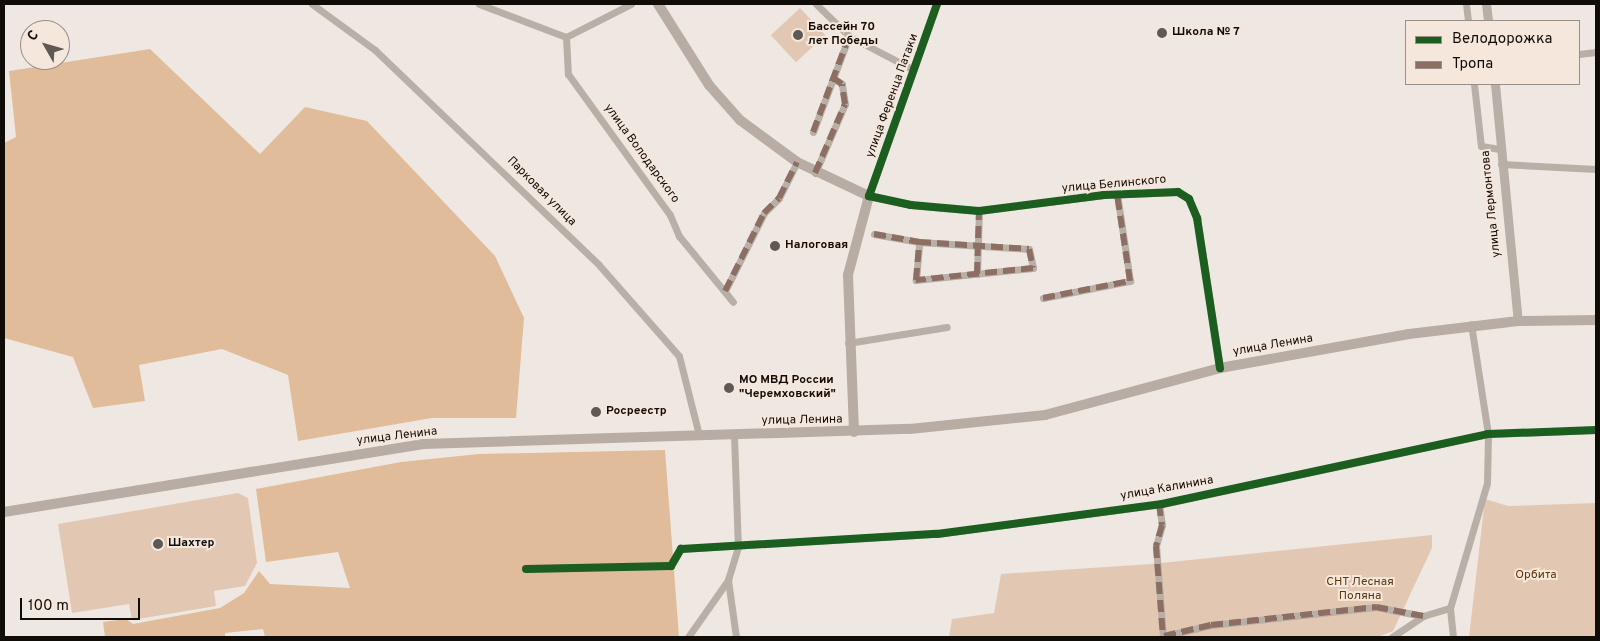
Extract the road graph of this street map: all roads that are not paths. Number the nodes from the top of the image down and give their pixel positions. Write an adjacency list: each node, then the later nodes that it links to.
1 (312, 4): 44 (street, Парковая улица)
2 (479, 4): 12 (street)
3 (631, 4): 12 (street)
4 (658, 4): 21 (main road, улица Белинского)
5 (816, 4): 11 (street)
6 (937, 4): 15 (street, улица Ференца Патаки)
7 (1466, 4): 9 (street)
8 (1486, 4): 10 (street)
9 (1468, 20)
10 (1488, 20)
11 (849, 36): 15 (street); 16 (street)
12 (566, 37): 32 (street, улица Володарского)
13 (1596, 52): 14 (street)
14 (1580, 54)
15 (914, 70): 26 (street, улица Ференца Патаки)
16 (832, 78): 19 (street); 24 (street)
17 (1474, 85): 20 (street)
18 (1494, 85): 20 (street, улица Лермонтова)
19 (813, 132)
20 (1500, 148): 22 (street, улица Лермонтова)
21 (797, 162): 24 (main road, улица Белинского); 32 (street)
22 (1501, 164): 23 (street); 36 (street, улица Лермонтова)
23 (1596, 169)
24 (816, 172): 26 (main road, улица Белинского)
25 (1117, 194): 27 (street, улица Белинского); 33 (street, улица Белинского); 40 (street, улица Белинского)
26 (869, 196): 27 (street, улица Белинского); 39 (main road, улица Ференца Патаки)
27 (979, 212): 30 (street)
28 (874, 234): 29 (street)
29 (920, 242): 30 (street); 31 (street)
30 (977, 246): 31 (street); 31 (street)
31 (977, 274)
32 (725, 292): 34 (street, улица Володарского)
33 (1043, 298)
34 (733, 302)
35 (1596, 320): 36 (main road, улица Ленина)
36 (1518, 321): 37 (main road, улица Ленина)
37 (1471, 324): 40 (main road, улица Ленина); 43 (street)
38 (947, 327): 39 (street)
39 (848, 343): 42 (main road, улица Ференца Патаки)
40 (1220, 368): 42 (main road, улица Ленина)
41 (1596, 430): 43 (street, улица Калинина)
42 (854, 432): 45 (main road, улица Ленина)
43 (1488, 434): 46 (street, улица Калинина); 51 (street)
44 (699, 435): 45 (main road, улица Ленина); 47 (main road, улица Ленина)
45 (734, 435): 48 (street)
46 (1159, 504): 48 (street, улица Калинина); 55 (street)
47 (4, 512)
48 (738, 547): 49 (street, улица Калинина); 50 (street)
49 (526, 569)
50 (728, 580): 53 (street); 54 (street)
51 (1450, 608): 52 (street); 57 (street)
52 (1423, 616): 55 (street); 56 (street)
53 (688, 637)
54 (736, 637)
55 (1164, 637)
56 (1392, 637)
57 (1452, 637)

